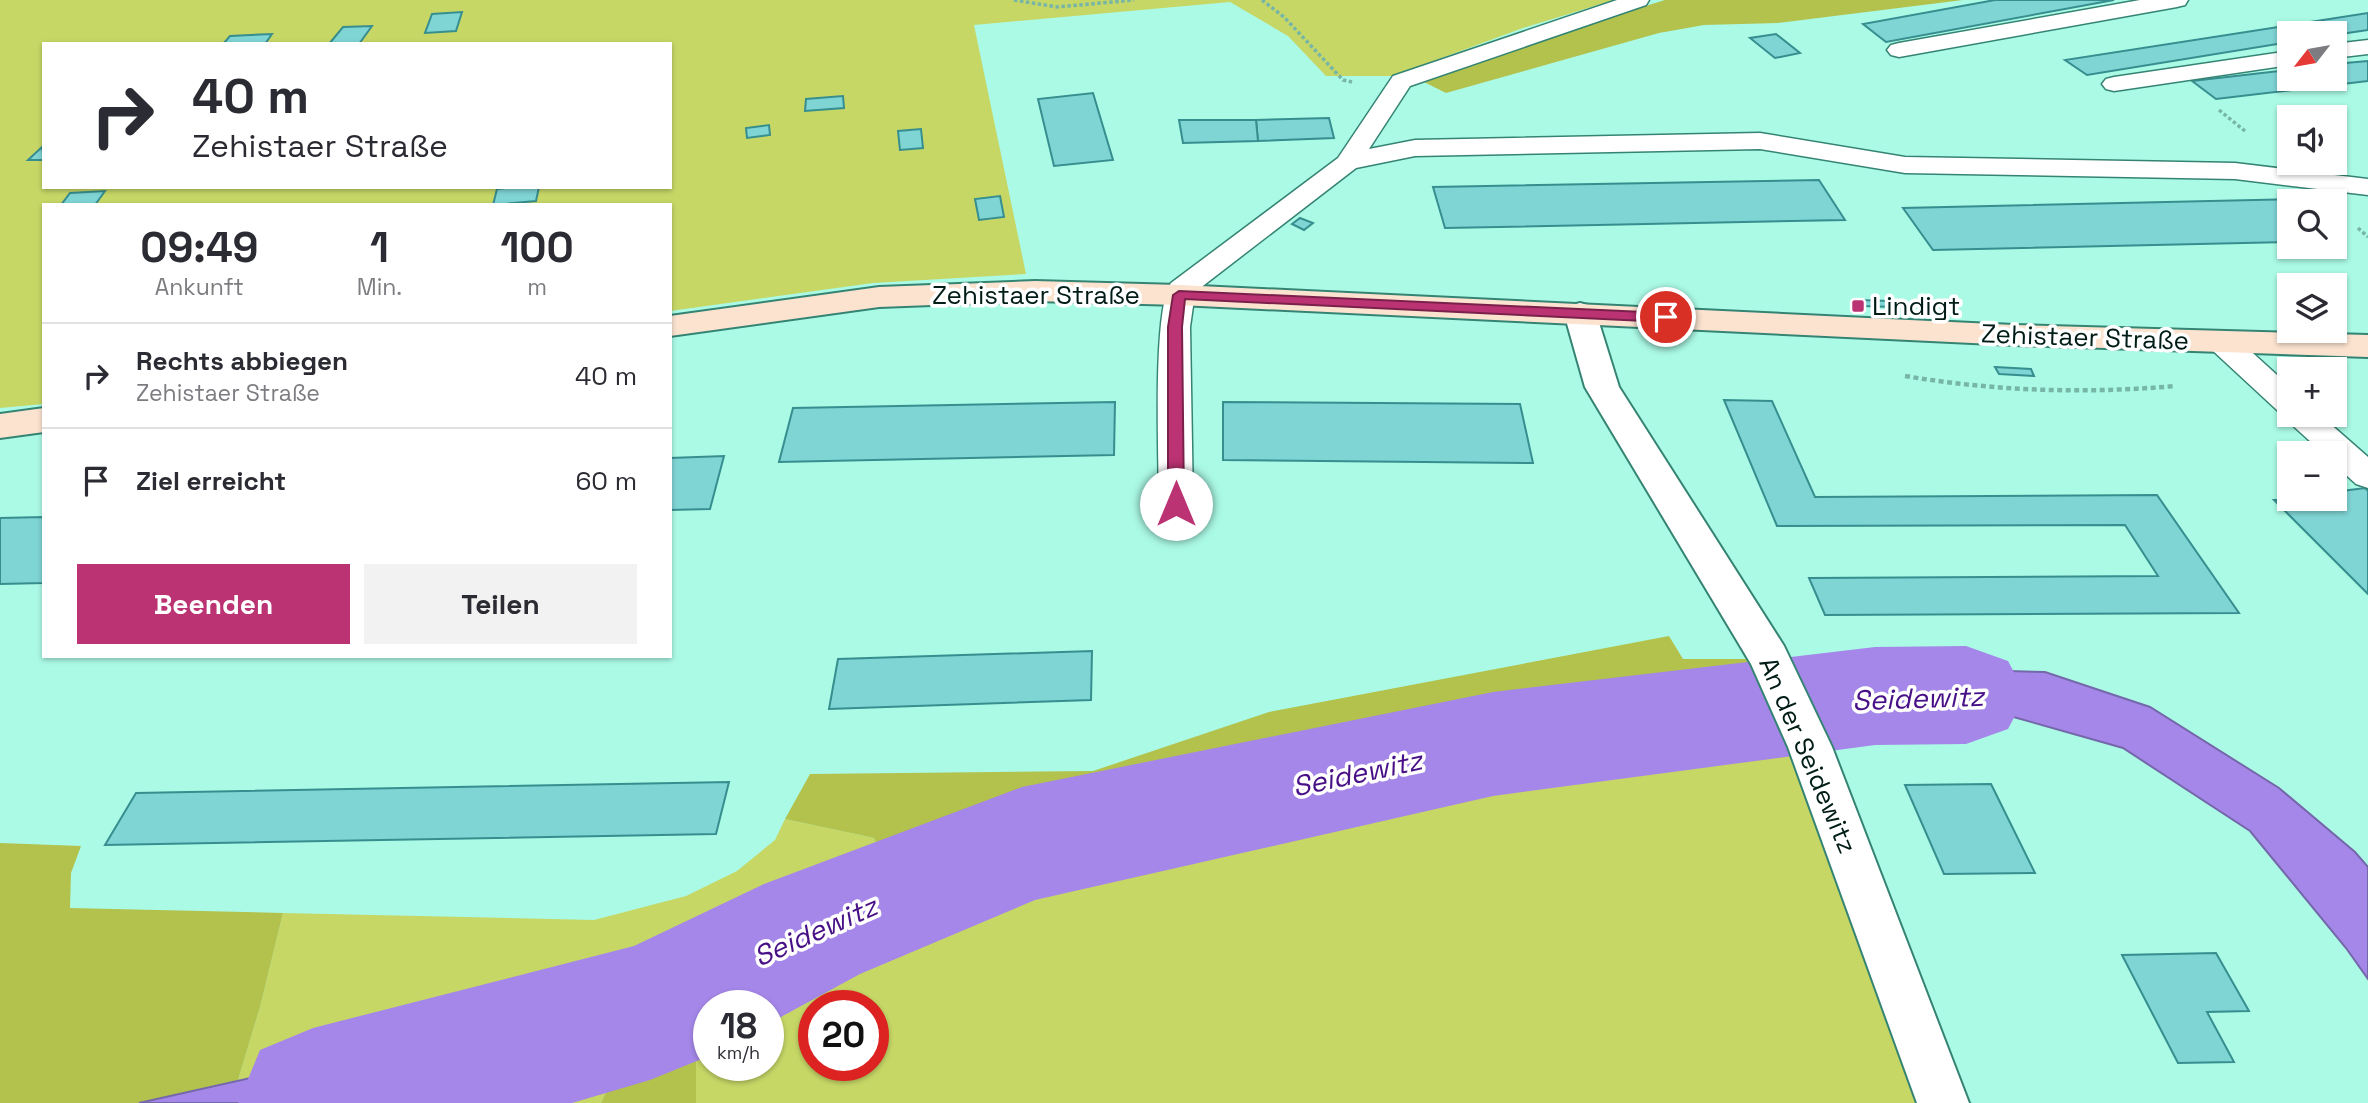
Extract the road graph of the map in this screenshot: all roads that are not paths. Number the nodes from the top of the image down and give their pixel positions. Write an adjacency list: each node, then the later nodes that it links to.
1 (1638, 0): 8 (lane)
2 (2177, 0): 5 (lane)
3 (2368, 47): 4 (lane)
4 (2347, 49)
5 (1899, 50)
6 (2277, 60): 7 (lane)
7 (2114, 84)
8 (1347, 163): 9 (lane); 10 (lane)
9 (2368, 187)
10 (1179, 295): 11 (main road, Zehistaer Straße); 12 (main road, Zehistaer Straße); 20 (lane)
11 (1580, 313): 13 (main road, Zehistaer Straße); 21 (street, An der Seidewitz)
12 (672, 326)
13 (2222, 342): 14 (main road, Zehistaer Straße); 15 (lane)
14 (2368, 346)
15 (2277, 393)
16 (42, 420): 17 (main road)
17 (0, 426)
18 (2314, 427): 19 (lane)
19 (2368, 476)
20 (1176, 504)
21 (1943, 1103)

